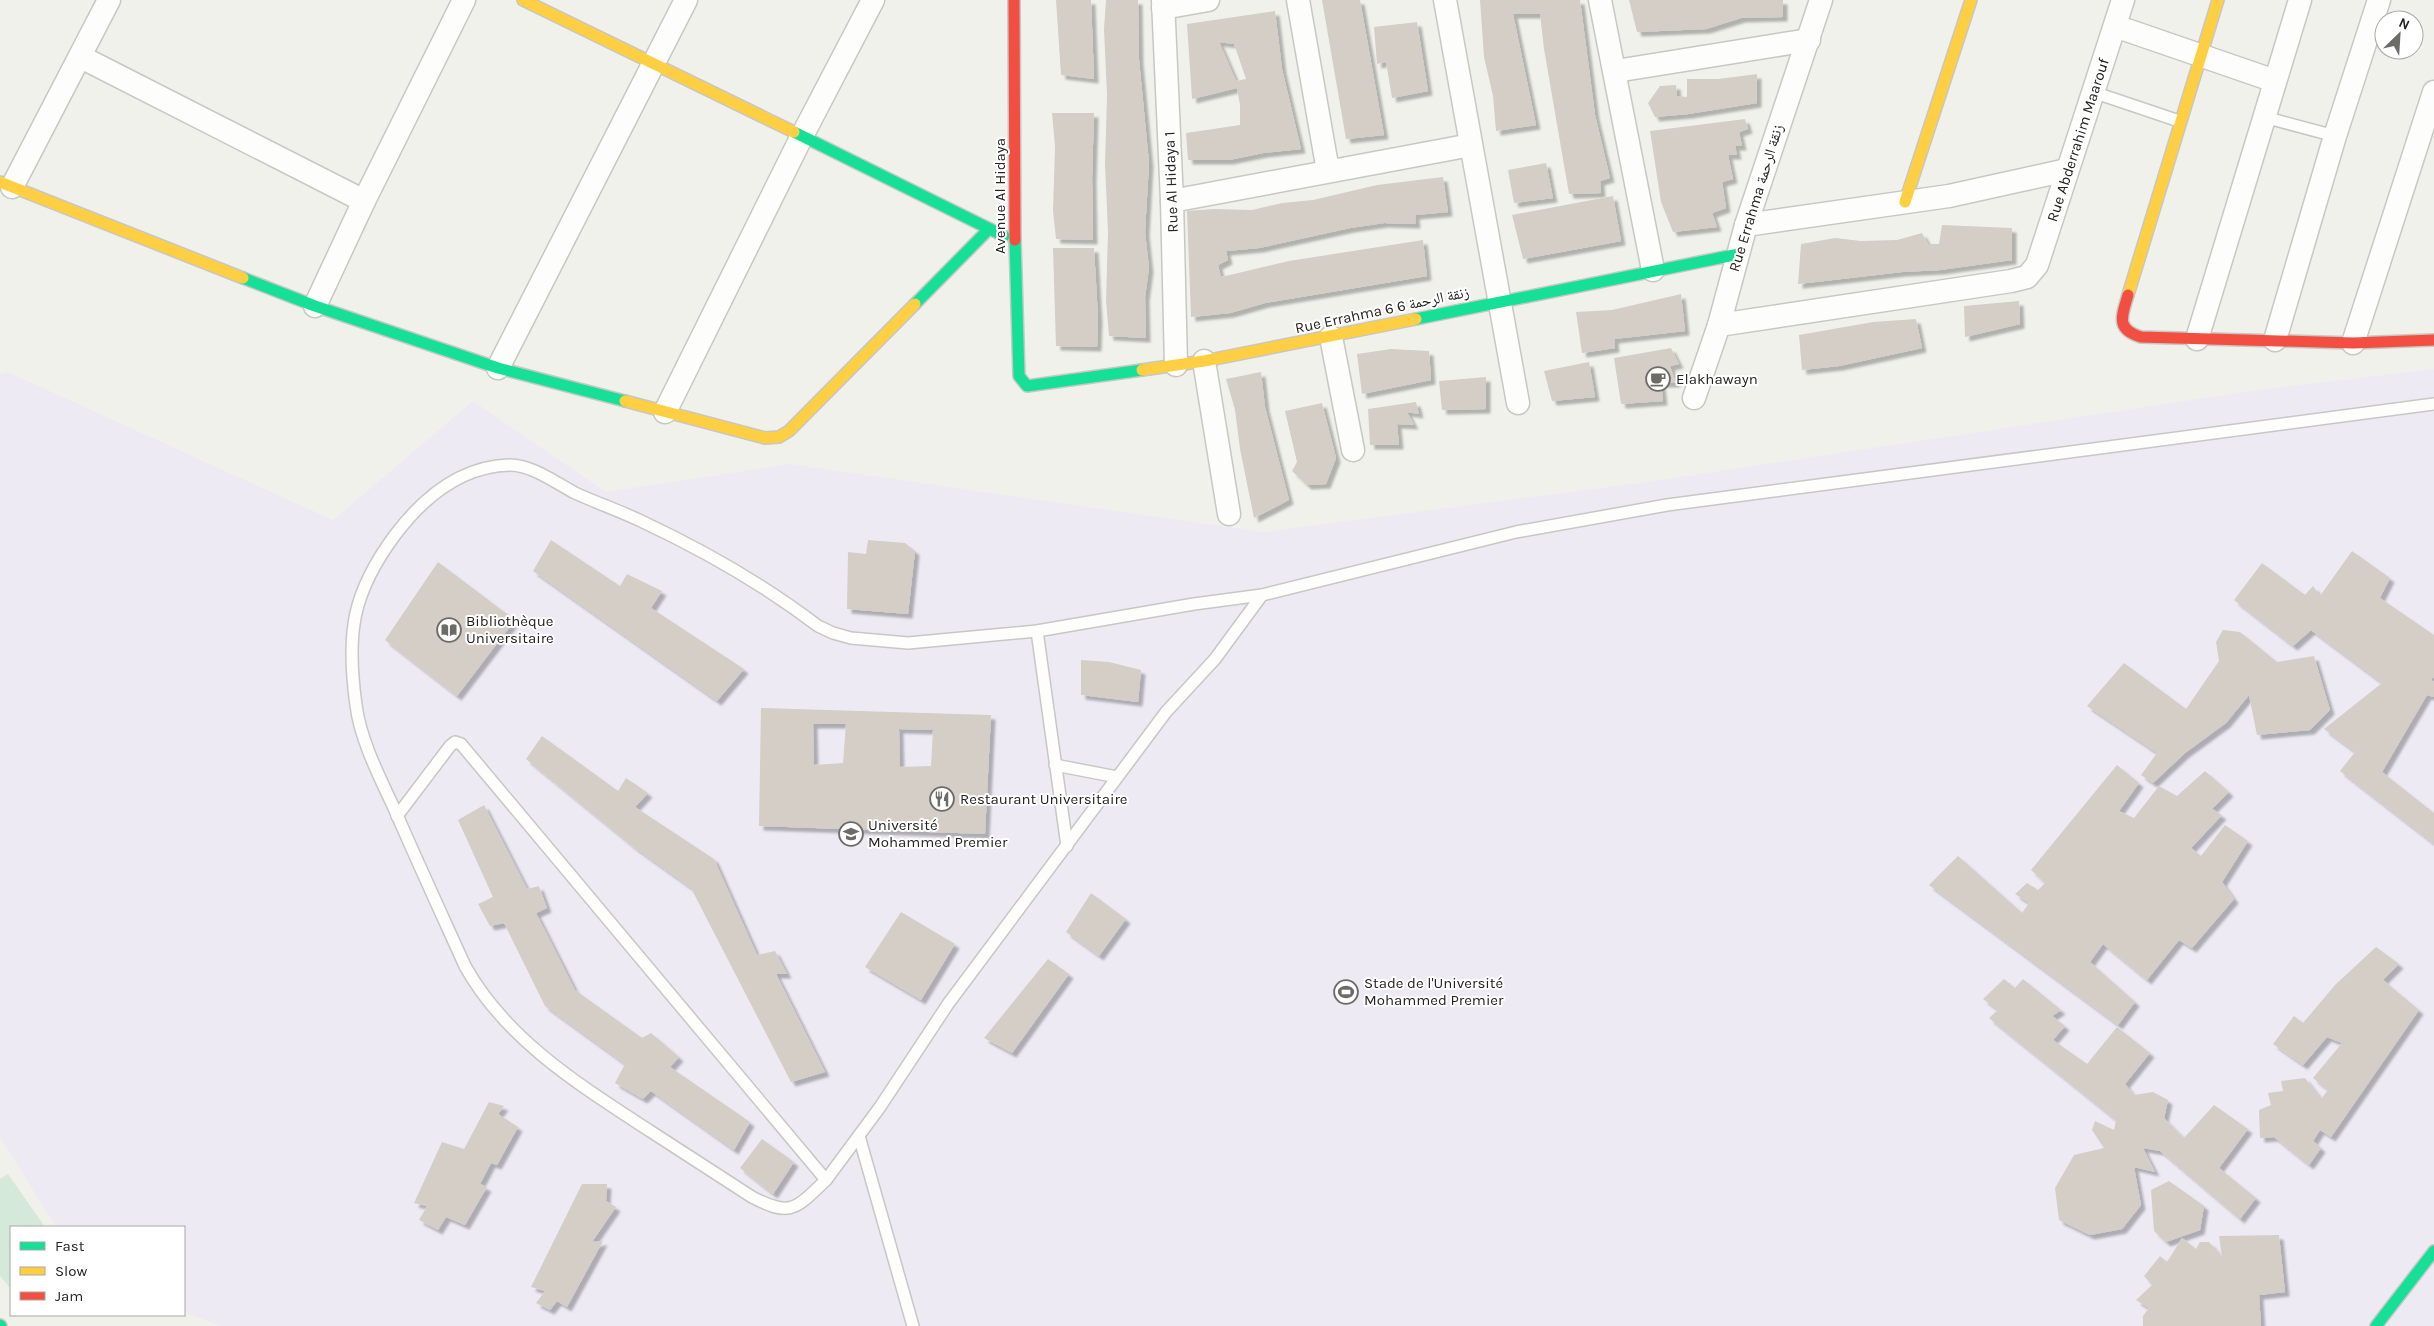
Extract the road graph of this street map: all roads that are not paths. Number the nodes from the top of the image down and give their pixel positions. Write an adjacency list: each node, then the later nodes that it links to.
1 (109, 0): 21 (street)
2 (464, 0): 35 (street)
3 (523, 0): 22 (street)
4 (686, 0): 22 (street)
5 (873, 0): 29 (street)
6 (1014, 0): 40 (street, Avenue Al Hidaya)
7 (1208, 0): 17 (street)
8 (1298, 0): 33 (street)
9 (1445, 0): 31 (street)
10 (1600, 0): 23 (street)
11 (1821, 0): 19 (street, Rue Errahma زنقة الرحمة)
12 (1971, 0): 37 (street)
13 (2123, 0): 18 (street, Rue Abderrahim Maarouf)
14 (2218, 0): 20 (street)
15 (2300, 0): 24 (street)
16 (2379, 0): 30 (street)
17 (1163, 4): 36 (street, Rue Al Hidaya 1)
18 (2115, 26): 20 (street); 25 (street, Rue Abderrahim Maarouf)
19 (1809, 40): 23 (street); 38 (street, Rue Errahma زنقة الرحمة)
20 (2200, 56): 24 (street); 28 (street)
21 (81, 57): 34 (street); 35 (street)
22 (654, 62): 29 (street); 53 (street)
23 (1616, 72): 42 (street)
24 (2275, 81): 27 (street)
25 (2093, 92): 28 (lane); 32 (street, Rue Abderrahim Maarouf)
26 (2434, 92): 50 (street)
27 (2264, 117): 30 (lane); 47 (street)
28 (2179, 121): 47 (street)
29 (802, 136): 39 (street); 58 (street)
30 (2335, 136): 48 (street)
31 (1471, 145): 33 (street); 43 (street)
32 (2067, 170): 37 (street); 45 (street, Rue Abderrahim Maarouf)
33 (1328, 171): 36 (street)
34 (6, 184): 44 (street)
35 (364, 200): 44 (street)
36 (1172, 201): 52 (street, Rue Al Hidaya 1)
37 (1905, 202): 38 (street)
38 (1746, 225): 41 (street, Rue Errahma زنقة الرحمة)
39 (989, 229): 40 (street); 58 (street)
40 (1015, 242): 54 (street, Avenue Al Hidaya)
41 (1739, 254): 42 (street, Rue Errahma 6 6 زنقة الرحمة); 45 (street, Rue Errahma زنقة الرحمة)
42 (1653, 270): 43 (street, Rue Errahma 6 6 زنقة الرحمة)
43 (1499, 302): 46 (street, Rue Errahma 6 6 زنقة الرحمة); 56 (street)
44 (315, 306): 53 (street)
45 (1718, 325): 55 (street, Rue Errahma زنقة الرحمة)
46 (1330, 337): 51 (street, Rue Errahma 6 6 زنقة الرحمة); 59 (street)
47 (2197, 339): 48 (street)
48 (2276, 340): 50 (street)
49 (2434, 340): 50 (street)
50 (2354, 342)
51 (1204, 361): 52 (street, Rue Errahma 6 6 زنقة الرحمة); 60 (street)
52 (1176, 365): 54 (street, Rue Errahma 6 6 زنقة الرحمة)
53 (498, 368): 58 (street)
54 (1030, 387)
55 (1694, 398)
56 (1518, 404)
57 (2434, 404): 61 (lane)
58 (665, 412)
59 (1353, 450)
60 (1229, 514)
61 (1262, 595): 62 (lane); 64 (lane)
62 (1037, 631): 63 (lane); 65 (lane)
63 (1055, 765): 64 (lane); 66 (lane)
64 (1117, 777): 66 (lane)
65 (397, 816): 68 (lane); 68 (lane)
66 (1067, 846): 67 (lane)
67 (859, 1136): 68 (lane); 70 (lane)
68 (826, 1180)
69 (2434, 1251): 71 (street)
70 (914, 1326)
71 (2376, 1326)

